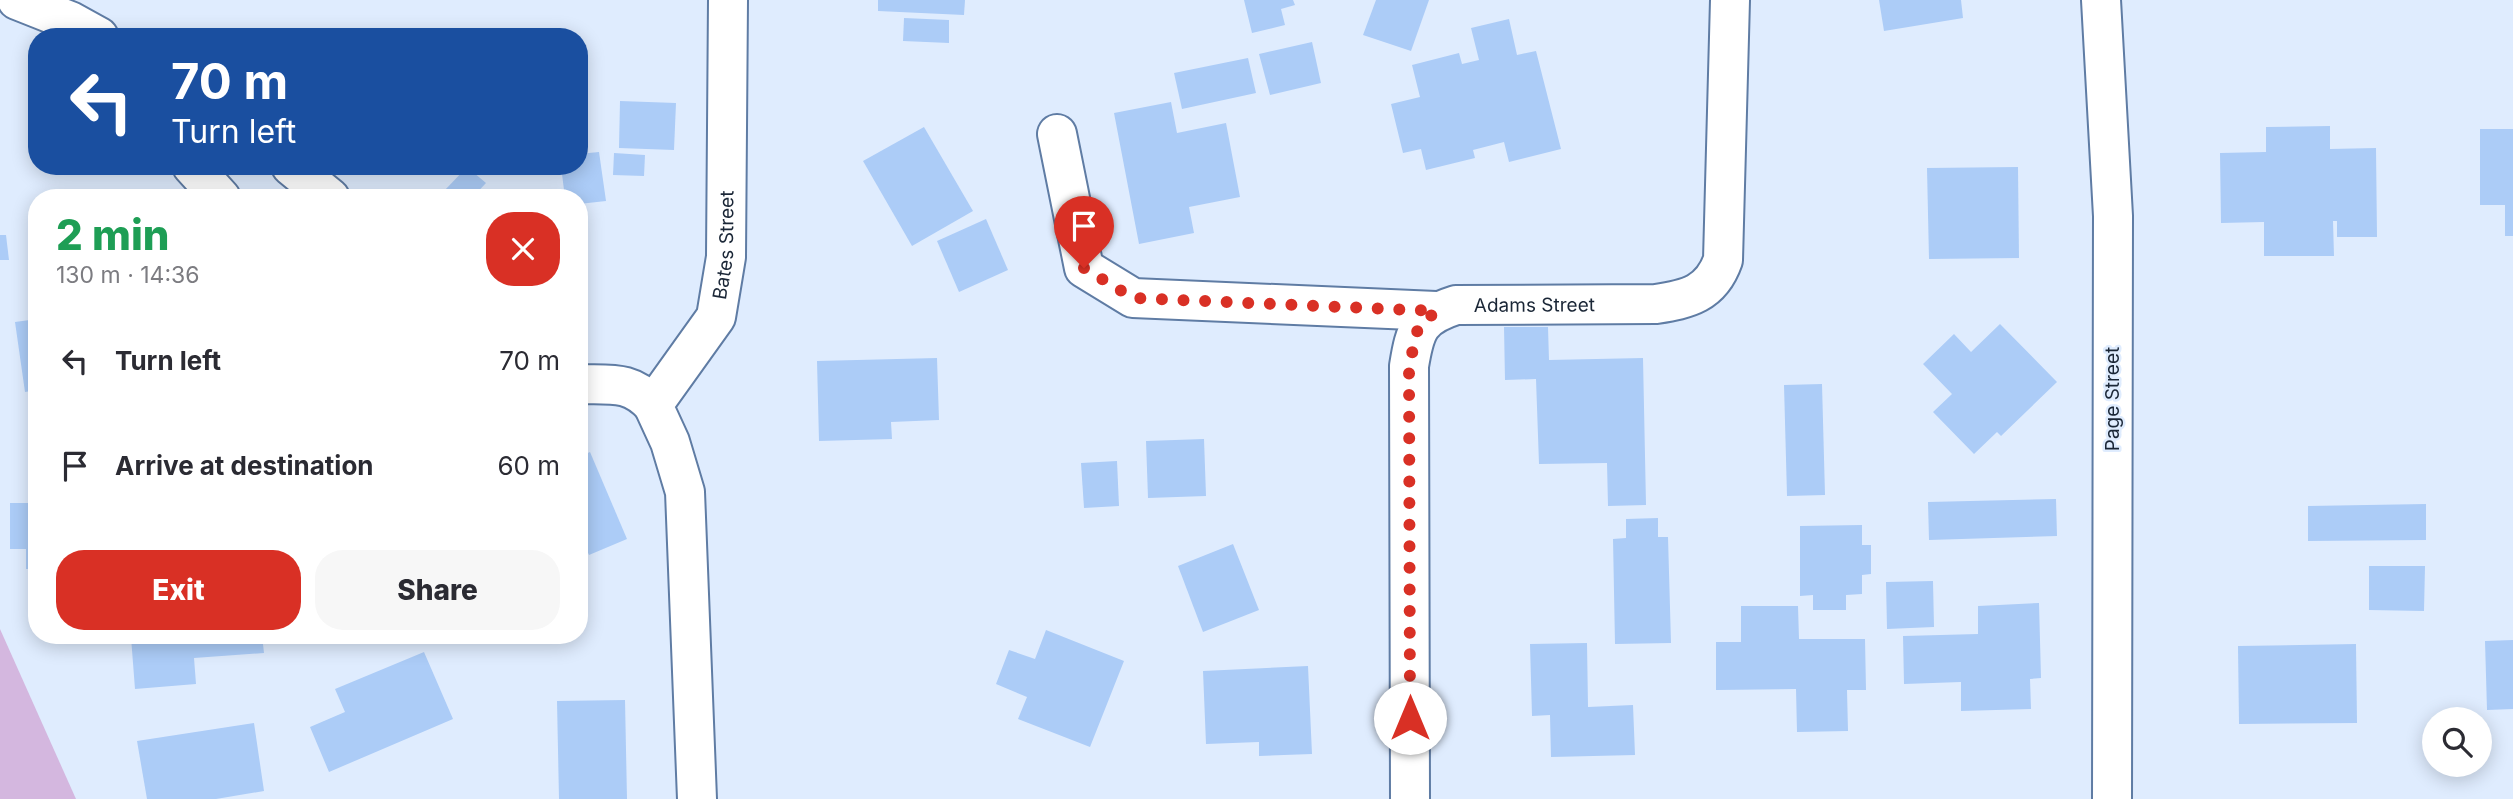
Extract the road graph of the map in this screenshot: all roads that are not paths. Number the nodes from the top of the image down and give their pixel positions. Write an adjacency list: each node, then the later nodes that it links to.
1 (17, 0): 5 (street)
2 (728, 0): 13 (street, Bates Street)
3 (1730, 0): 11 (street, Adams Street)
4 (2101, 0): 16 (street, Page Street)
5 (83, 28)
6 (1057, 134): 11 (street, Adams Street)
7 (200, 175): 9 (street)
8 (302, 175): 10 (street)
9 (213, 189)
10 (319, 189)
11 (1436, 311): 15 (street)
12 (588, 384): 13 (street)
13 (653, 405): 14 (street)
14 (697, 799)
15 (1410, 799)
16 (2112, 799)

